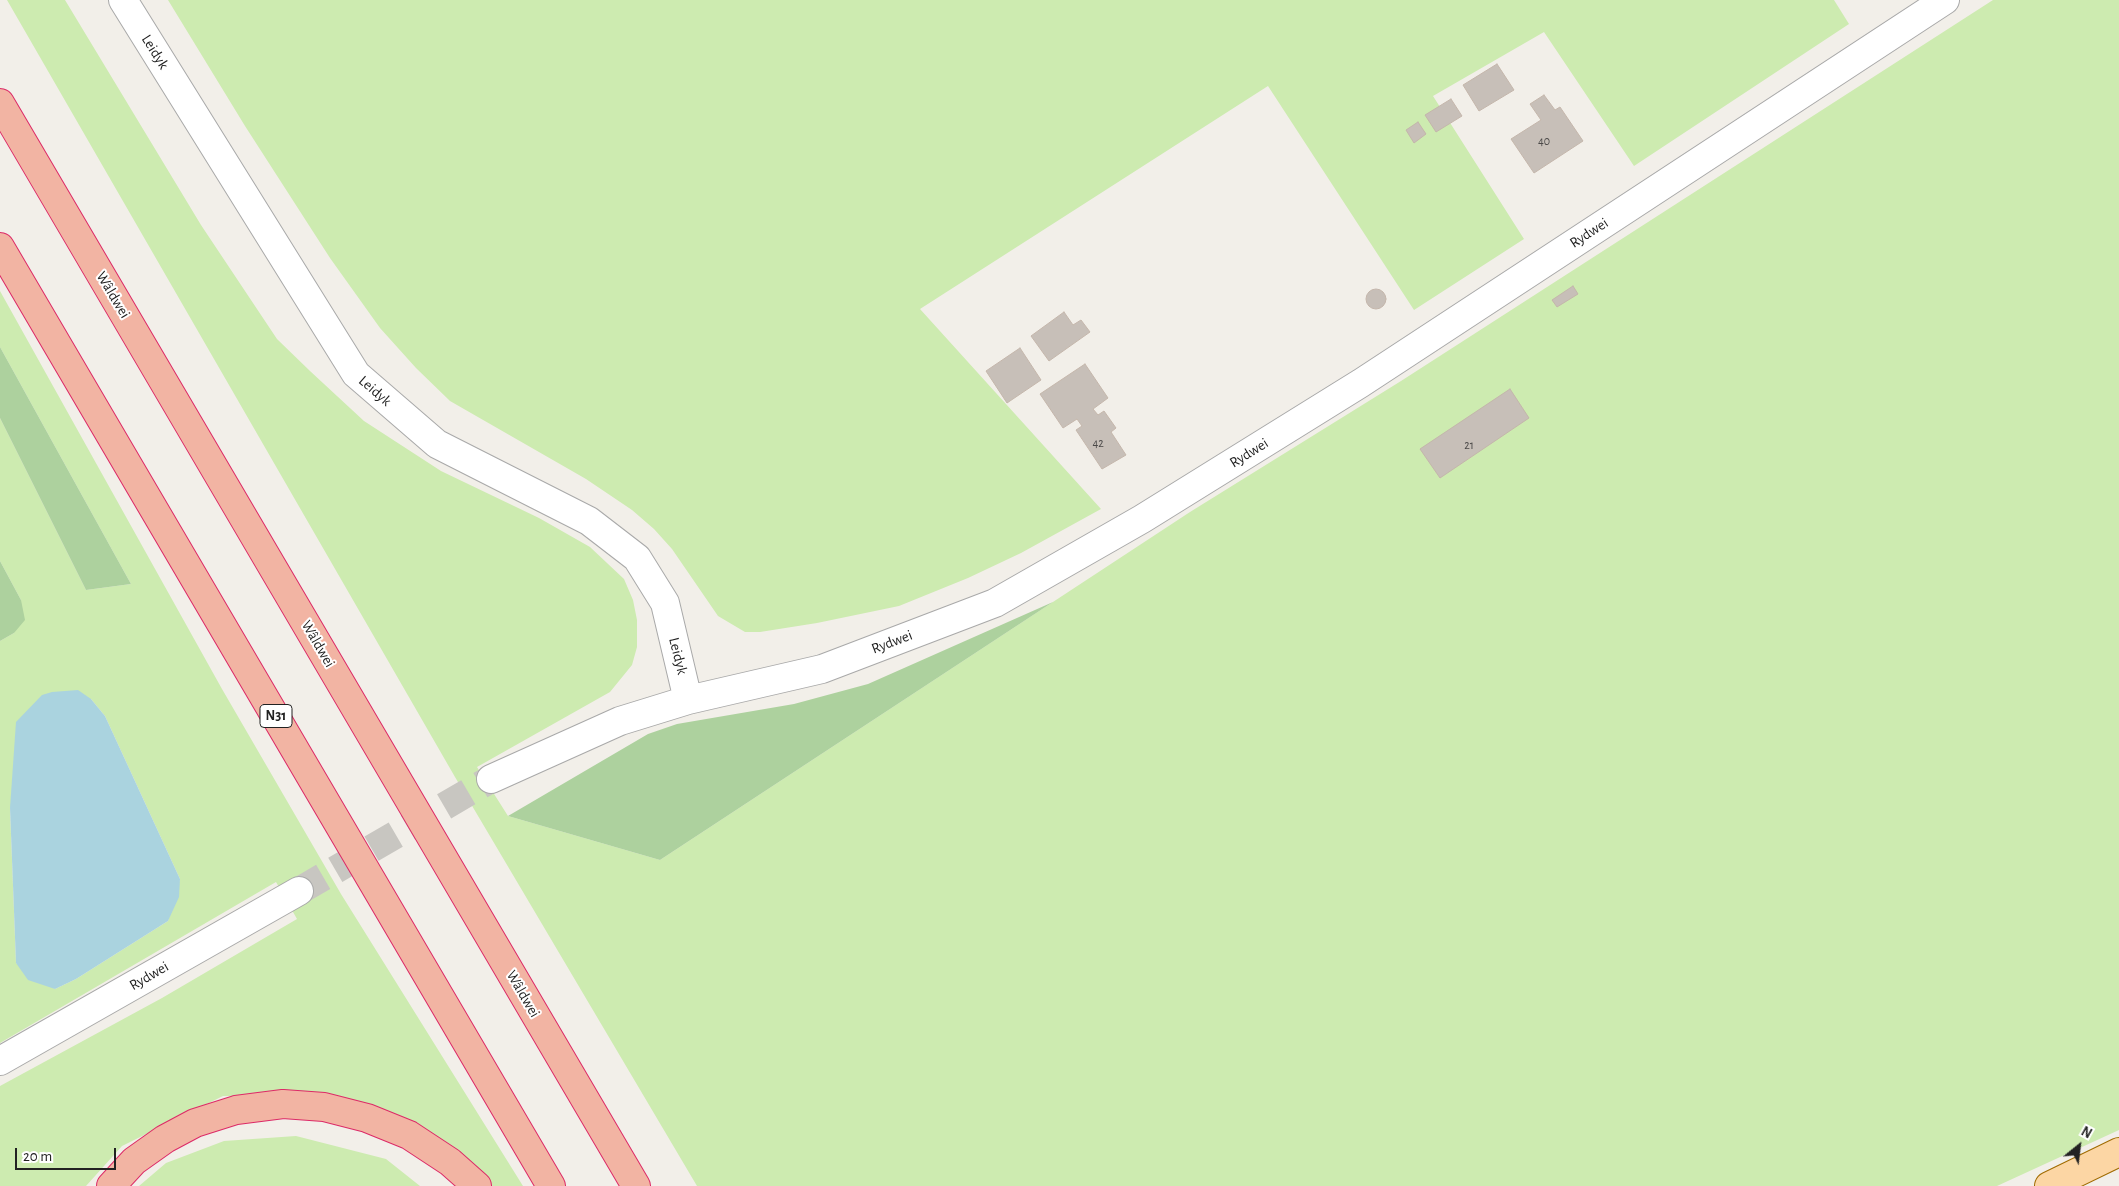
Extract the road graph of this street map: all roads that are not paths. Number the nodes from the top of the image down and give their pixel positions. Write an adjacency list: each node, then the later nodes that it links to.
1 (123, 0): 5 (street, Leidyk)
2 (1945, 0): 5 (street, Rydwei)
3 (0, 103): 13 (highway, Wâldwei)
4 (0, 247): 12 (highway, N31)
5 (688, 700): 6 (street, Rydwei)
6 (491, 779)
7 (299, 891): 8 (street, Rydwei)
8 (0, 1061)
9 (2119, 1152): 14 (main road)
10 (111, 1186): 11 (highway)
11 (477, 1186)
12 (551, 1186)
13 (636, 1186)
14 (2048, 1186)

